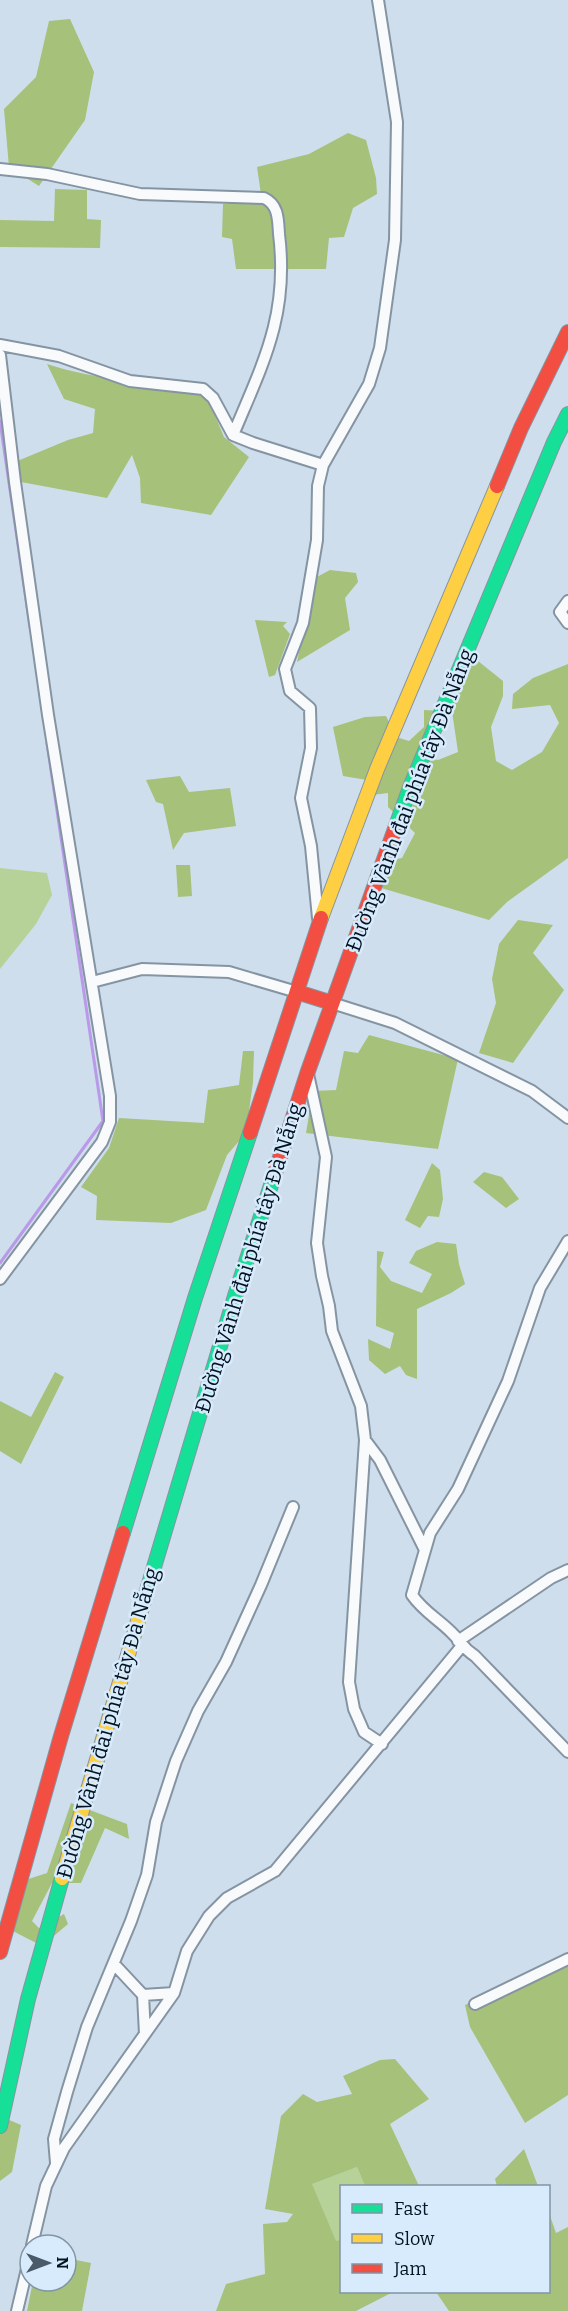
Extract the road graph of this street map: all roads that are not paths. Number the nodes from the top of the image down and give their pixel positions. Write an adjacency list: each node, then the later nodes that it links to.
1 (378, 0): 8 (street)
2 (0, 169): 7 (street)
3 (568, 332): 11 (main road, Đường Vành đai phía tây Đà Nẵng)
4 (0, 345): 7 (street)
5 (0, 355): 12 (street)
6 (568, 414): 14 (main road, Đường Vành đai phía tây Đà Nẵng)
7 (233, 435): 8 (street)
8 (323, 465): 11 (street)
9 (568, 602): 10 (street)
10 (568, 623)
11 (319, 925): 13 (main road, Đường Vành đai phía tây Đà Nẵng)
12 (92, 982): 13 (street); 18 (street)
13 (297, 992): 14 (main road); 26 (main road, Đường Vành đai phía tây Đà Nẵng)
14 (332, 1003): 15 (main road, Đường Vành đai phía tây Đà Nẵng); 16 (street)
15 (308, 1071): 19 (street); 33 (main road, Đường Vành đai phía tây Đà Nẵng)
16 (567, 1115)
17 (568, 1241): 21 (street)
18 (0, 1279)
19 (365, 1440): 21 (street); 24 (street)
20 (293, 1507): 28 (street)
21 (425, 1550): 23 (street)
22 (568, 1570): 23 (street)
23 (460, 1644): 24 (street); 25 (street)
24 (382, 1744): 29 (street)
25 (568, 1752)
26 (0, 1952)
27 (568, 1959): 31 (street)
28 (114, 1964): 30 (street); 34 (street)
29 (174, 1993): 30 (street); 32 (street)
30 (143, 1995): 32 (street)
31 (475, 2004)
32 (145, 2035): 34 (street)
33 (0, 2126)
34 (56, 2165): 35 (street)
35 (35, 2233)
36 (21, 2293): 37 (street)
37 (17, 2311)

